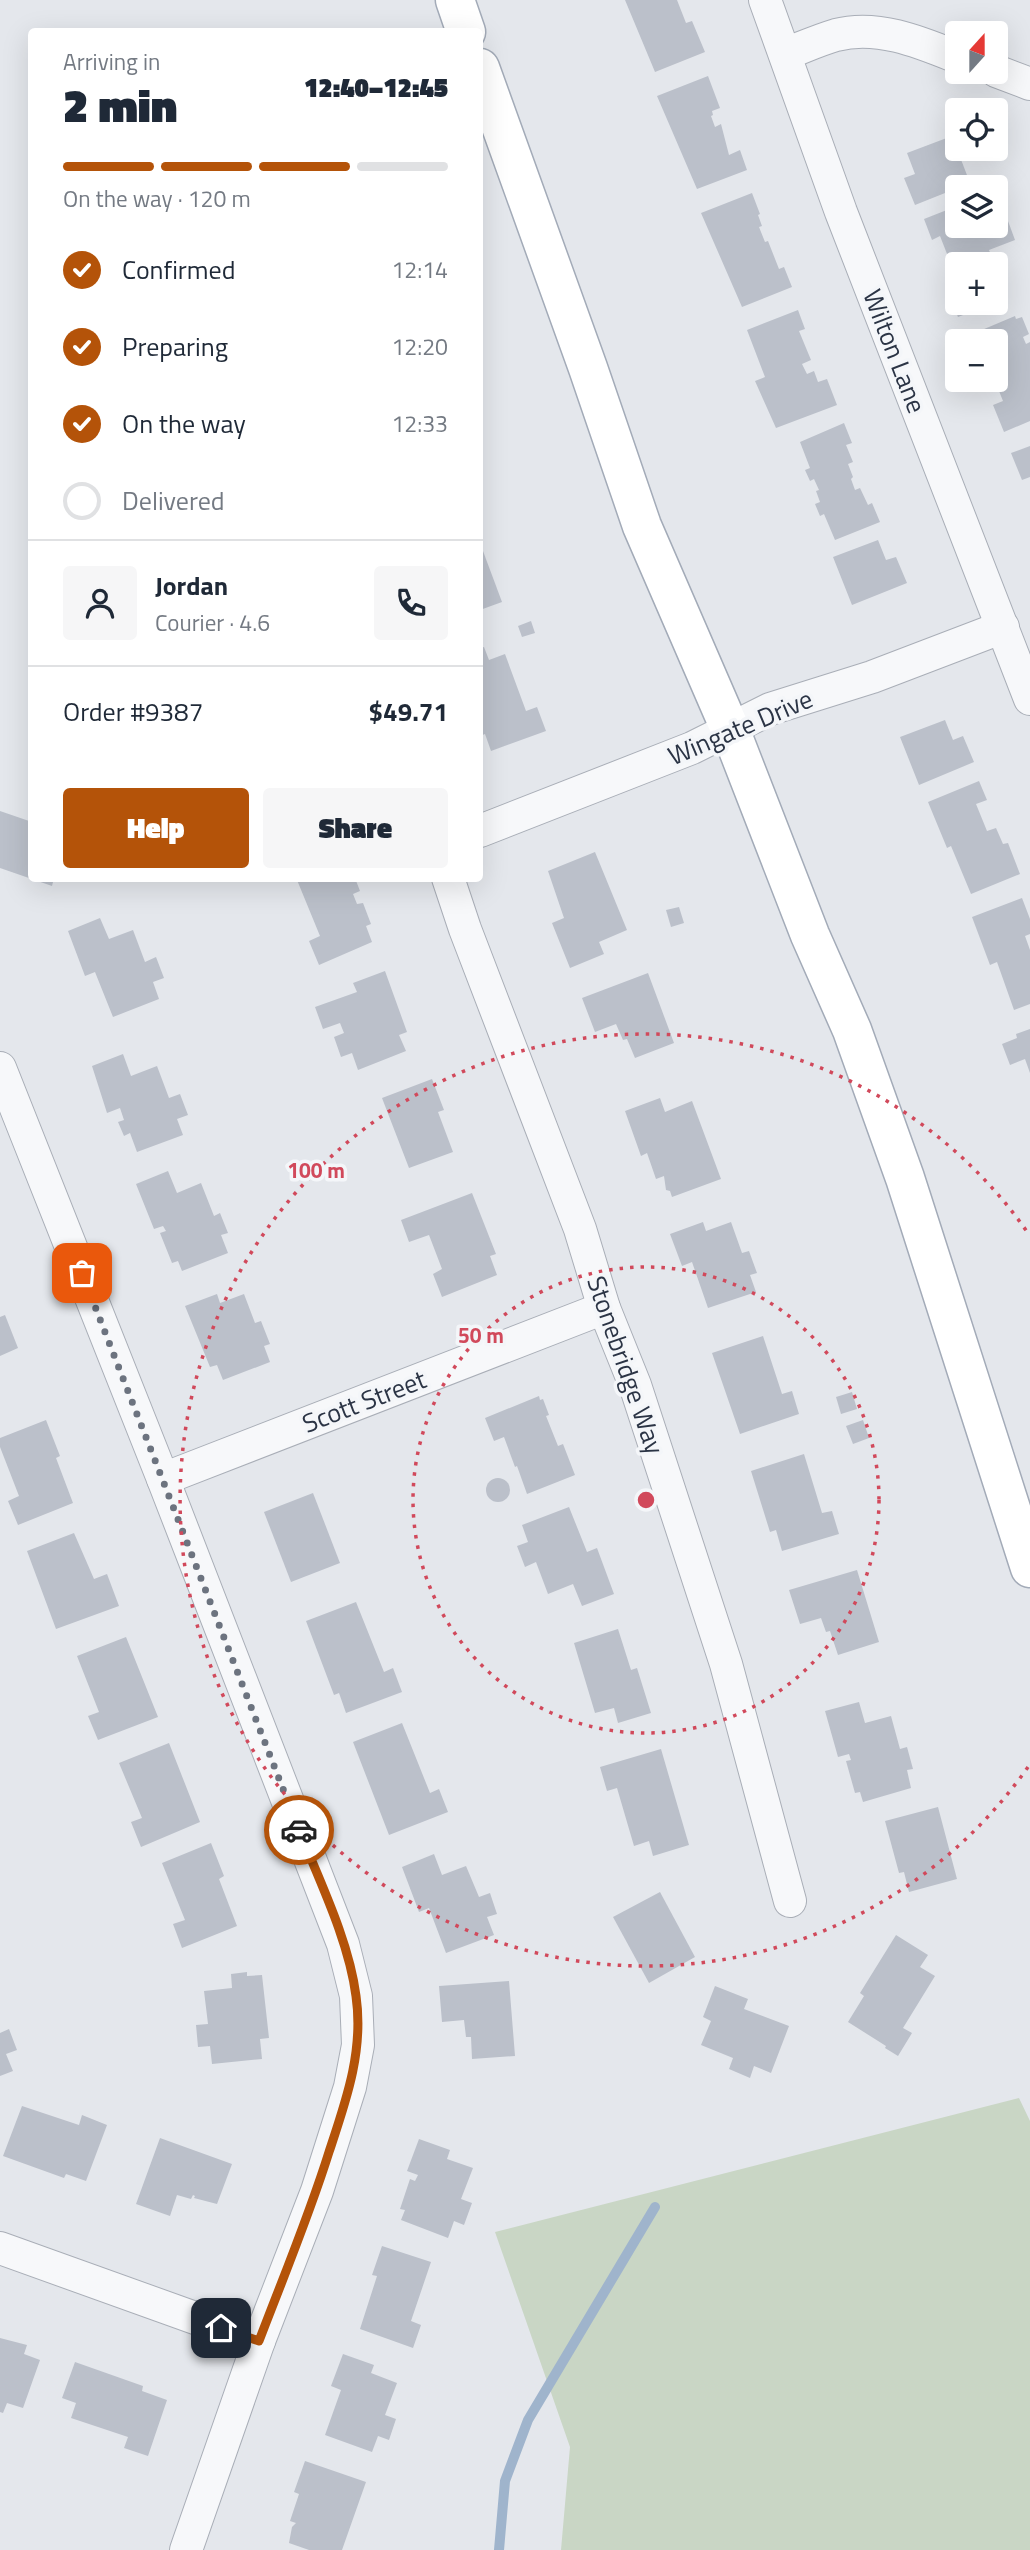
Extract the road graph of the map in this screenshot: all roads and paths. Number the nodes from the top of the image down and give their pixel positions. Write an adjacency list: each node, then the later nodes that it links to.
1 (455, 0): 3 (main road)
2 (765, 0): 5 (street, Wilton Lane)
3 (465, 28)
4 (945, 53): 5 (street)
5 (785, 54): 9 (street, Wilton Lane)
6 (483, 76): 11 (main road)
7 (1008, 76): 8 (street)
8 (1030, 84)
9 (1003, 627): 10 (street, Wilton Lane); 11 (street, Wingate Drive)
10 (1030, 699)
11 (730, 729): 12 (street, Wingate Drive); 17 (main road)
12 (483, 830)
13 (449, 882): 15 (street, Stonebridge Way)
14 (0, 1068): 16 (street)
15 (604, 1308): 16 (street, Scott Street); 18 (street, Stonebridge Way)
16 (163, 1479): 20 (street)
17 (1030, 1568)
18 (790, 1901)
19 (0, 2248): 20 (street)
20 (259, 2341): 21 (street)
21 (186, 2550)

